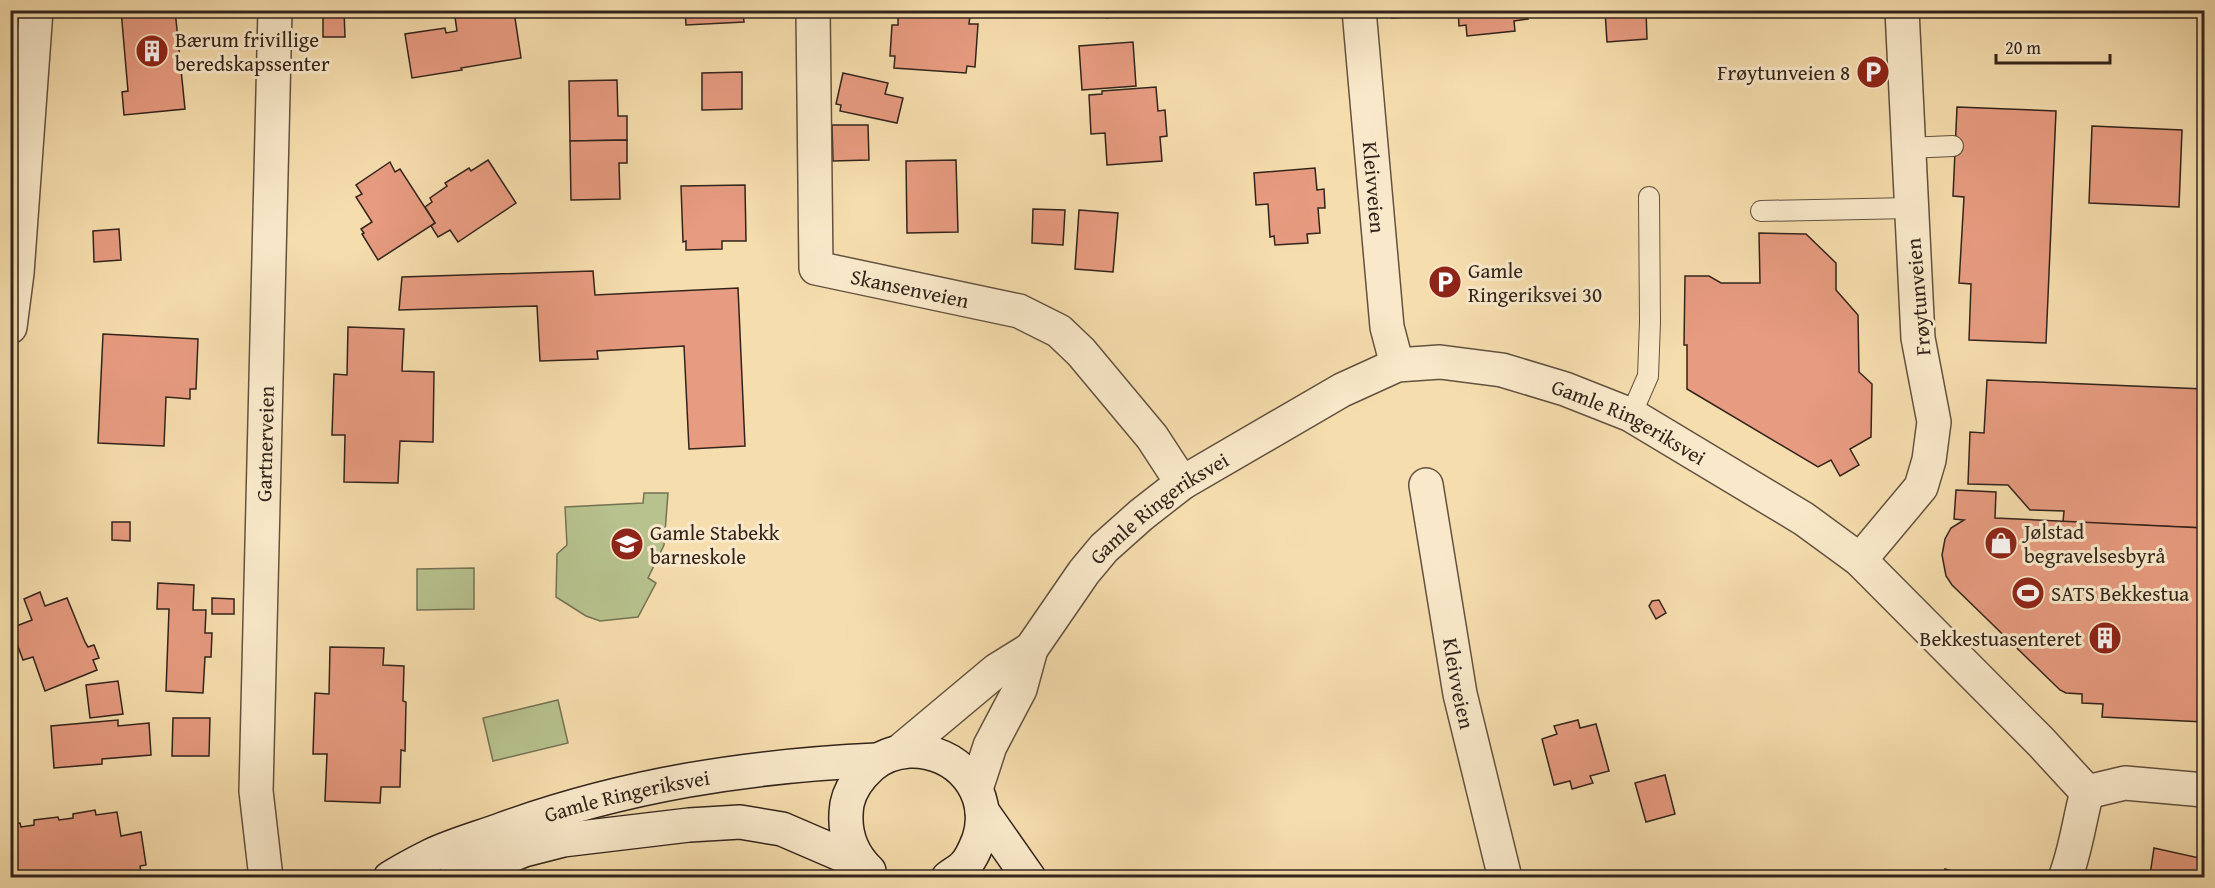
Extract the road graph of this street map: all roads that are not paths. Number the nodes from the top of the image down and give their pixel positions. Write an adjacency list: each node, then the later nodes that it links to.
1 (36, 10): 11 (street)
2 (275, 10): 23 (street, Gartnerveien)
3 (813, 10): 14 (street, Skansenveien)
4 (1359, 10): 12 (street, Kleivveien)
5 (1902, 10): 7 (street, Frøytunveien)
6 (1953, 146): 7 (lane)
7 (1907, 148): 9 (street, Frøytunveien)
8 (1649, 197): 13 (lane)
9 (1911, 208): 10 (lane); 16 (street, Frøytunveien)
10 (1761, 211)
11 (10, 327)
12 (1397, 364): 13 (street, Gamle Ringeriksvei); 14 (street, Gamle Ringeriksvei)
13 (1631, 415): 16 (street, Gamle Ringeriksvei)
14 (1182, 483): 17 (street, Gamle Ringeriksvei)
15 (1426, 485): 28 (street, Kleivveien)
16 (1860, 560): 20 (street, Gamle Ringeriksvei)
17 (1031, 649): 18 (street, Gamle Ringeriksvei); 21 (street, Gamle Ringeriksvei)
18 (888, 756): 21 (street); 22 (street); 24 (street, Gamle Ringeriksvei)
19 (2205, 790): 20 (street)
20 (2087, 792): 29 (street)
21 (979, 800): 26 (street, Gamle Ringeriksvei); 27 (street)
22 (873, 874): 25 (street, Gamle Ringeriksvei)
23 (266, 878)
24 (390, 878)
25 (455, 878)
26 (948, 878)
27 (1029, 878)
28 (1505, 878)
29 (2065, 878)

